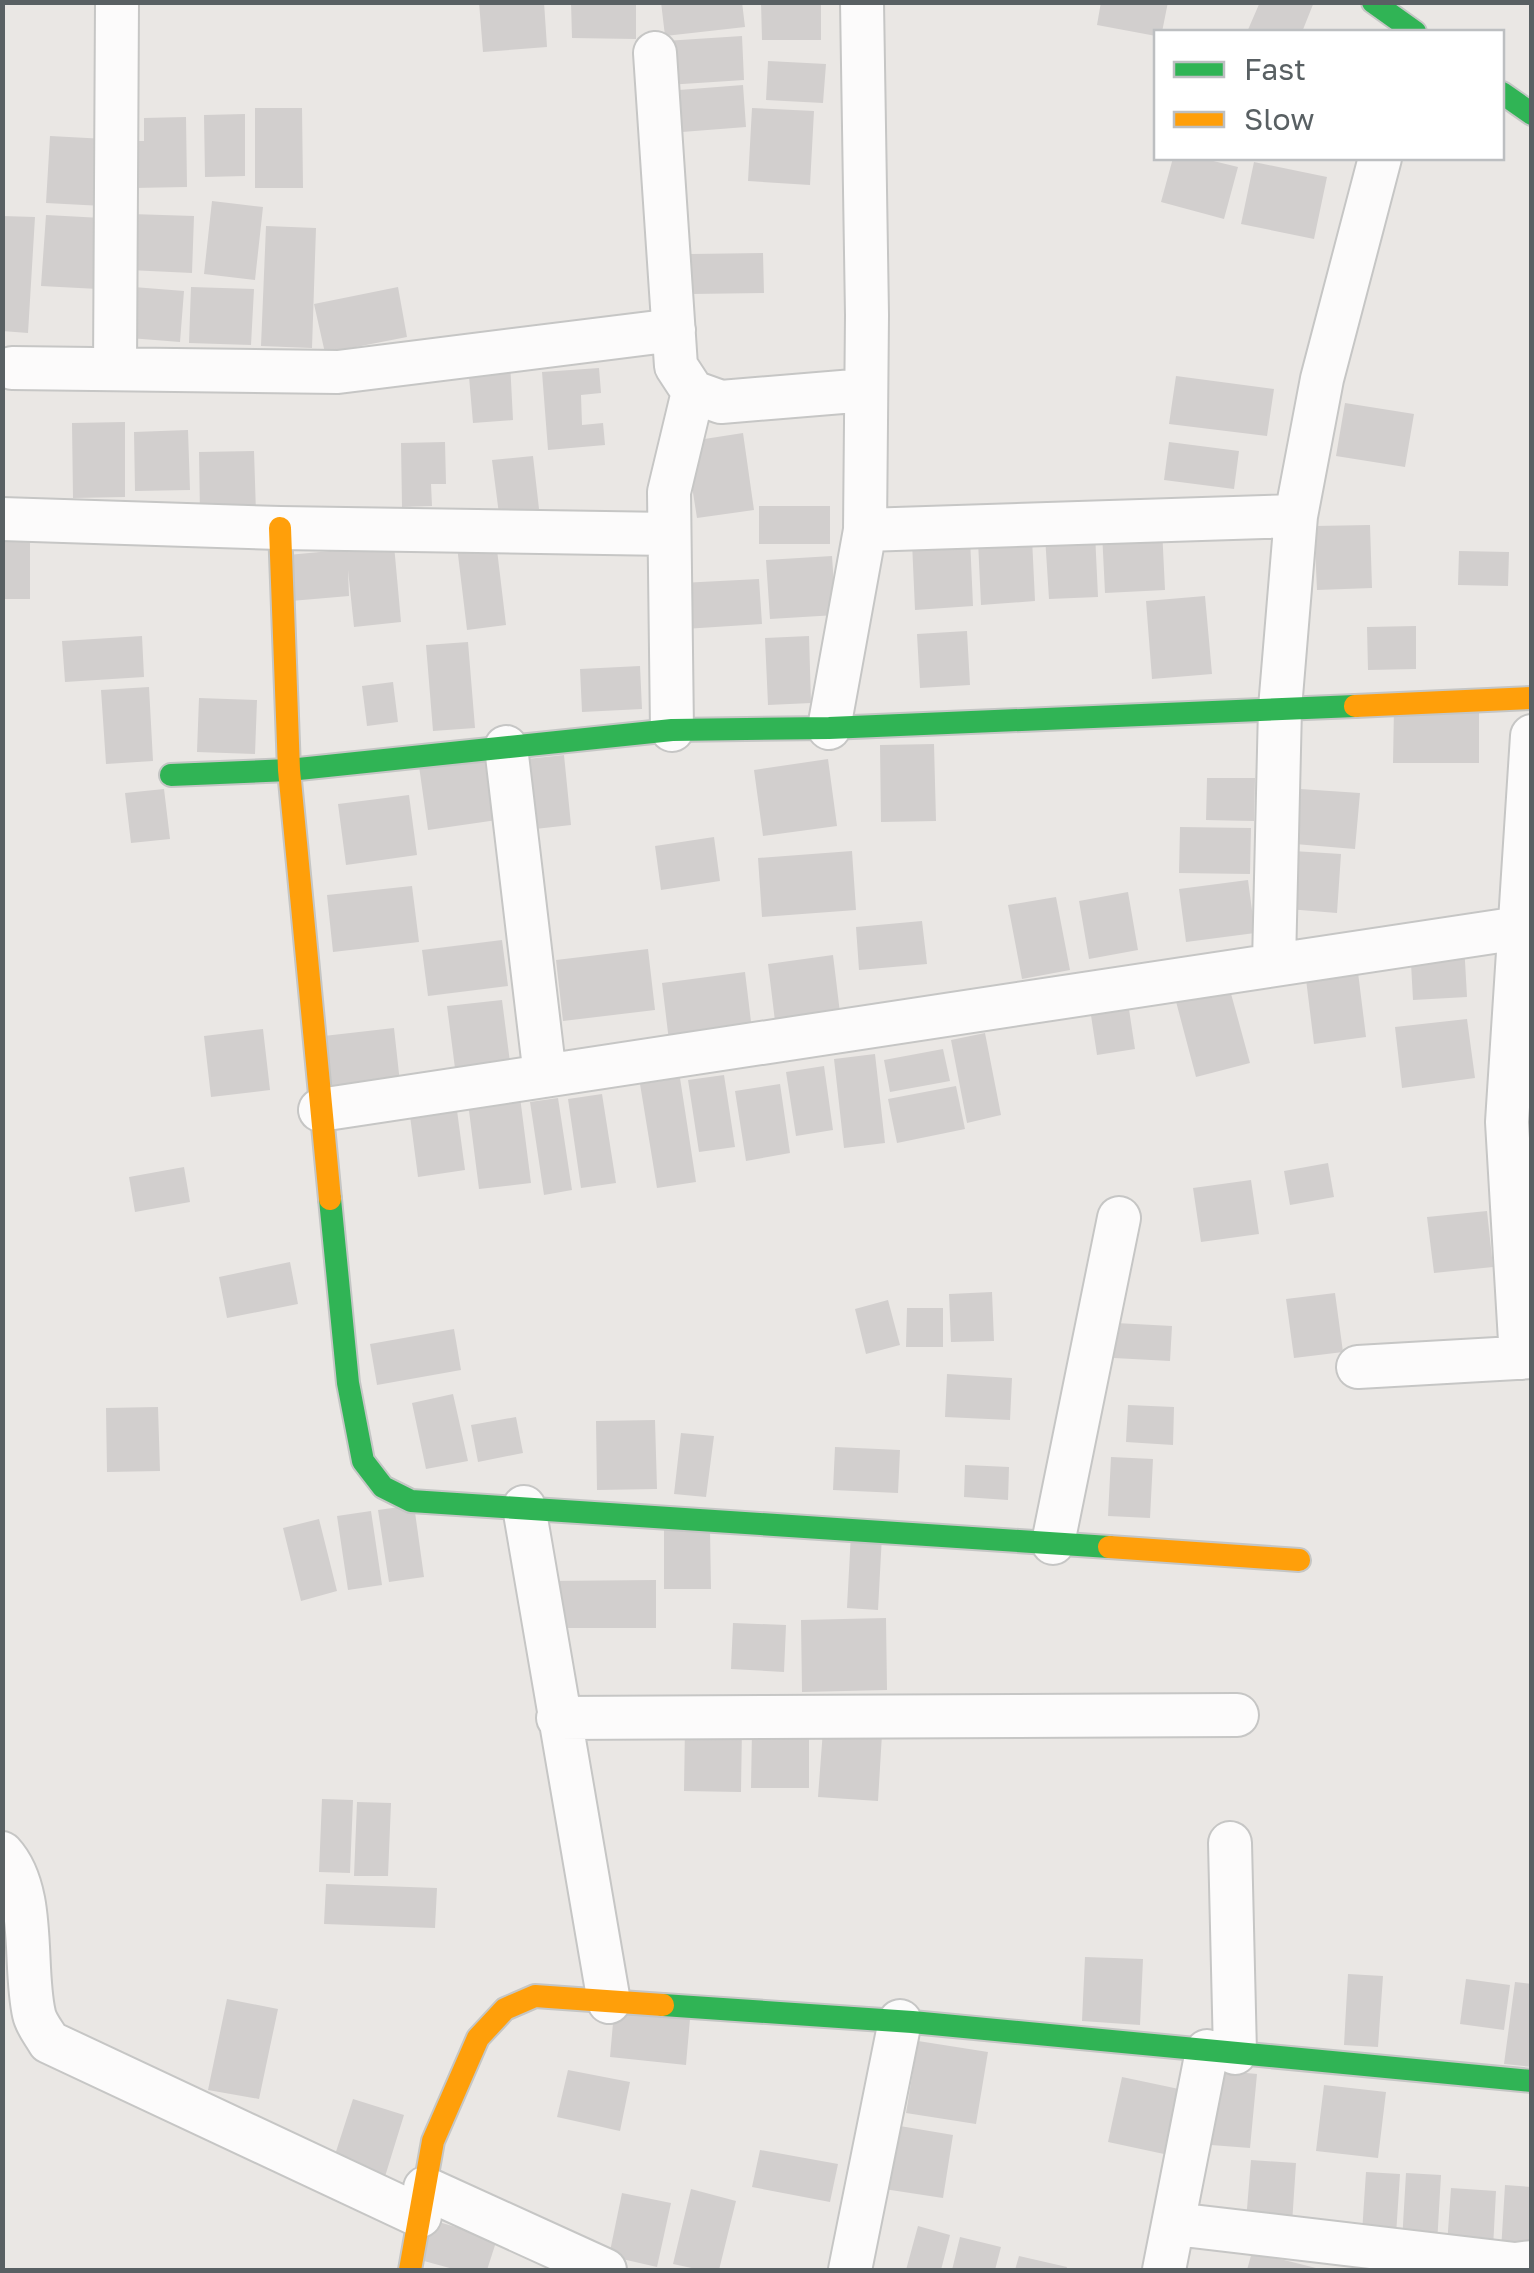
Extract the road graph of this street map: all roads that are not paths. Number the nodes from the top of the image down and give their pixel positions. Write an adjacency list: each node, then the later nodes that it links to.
1 (117, 2): 11 (street)
2 (862, 2): 12 (street)
3 (1373, 2): 4 (street)
4 (1411, 30)
5 (655, 52): 9 (street)
6 (1504, 94): 7 (street)
7 (1532, 114)
8 (1379, 160): 14 (street)
9 (674, 330): 11 (street); 13 (street)
10 (12, 368): 11 (street)
11 (115, 369)
12 (866, 390): 13 (street); 17 (street)
13 (693, 392): 18 (street)
14 (1296, 516): 17 (street); 20 (street)
15 (2, 518): 16 (street)
16 (280, 528): 18 (street); 25 (street)
17 (865, 530): 21 (street)
18 (669, 534): 22 (street)
19 (1532, 698): 20 (street)
20 (1280, 708): 21 (street); 28 (street)
21 (829, 728): 22 (street)
22 (672, 730): 24 (street)
23 (1532, 736): 27 (street)
24 (506, 748): 25 (street); 29 (street)
25 (289, 770): 26 (street); 30 (street)
26 (170, 775)
27 (1525, 926): 28 (street); 32 (street)
28 (1274, 963): 29 (street)
29 (545, 1076): 30 (street)
30 (320, 1110): 34 (street)
31 (1118, 1218): 35 (street)
32 (1526, 1358): 33 (street)
33 (1358, 1367)
34 (524, 1506): 35 (street); 38 (street)
35 (1053, 1543): 36 (street)
36 (1299, 1560)
37 (1237, 1715): 38 (street)
38 (558, 1718): 41 (street)
39 (1230, 1843): 43 (street)
40 (2, 1853): 45 (street)
41 (609, 2002): 42 (street); 45 (street)
42 (900, 2021): 43 (street); 50 (street)
43 (1221, 2052): 44 (street); 46 (street)
44 (1532, 2080)
45 (422, 2202): 48 (street); 49 (street)
46 (1175, 2224): 47 (street); 51 (street)
47 (1532, 2262)
48 (410, 2270)
49 (604, 2270)
50 (850, 2270)
51 (1164, 2270)

